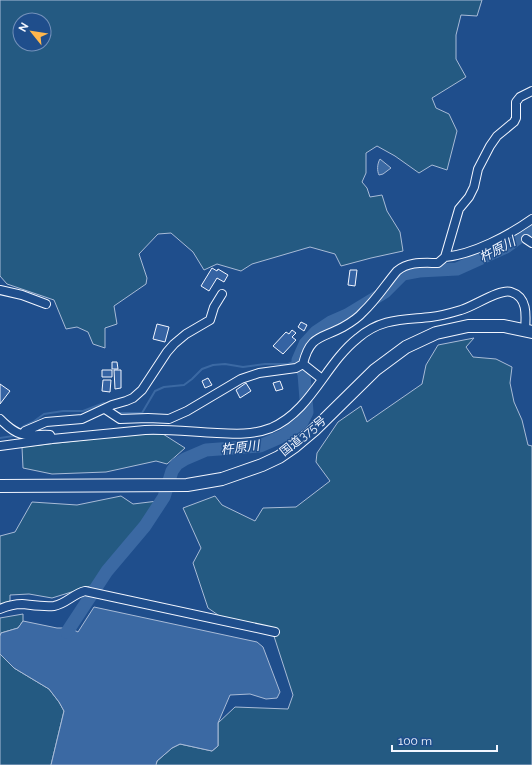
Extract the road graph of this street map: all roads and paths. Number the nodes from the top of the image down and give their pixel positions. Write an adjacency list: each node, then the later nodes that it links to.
1 (532, 91): 3 (street)
2 (532, 219): 3 (street)
3 (445, 257): 8 (street)
4 (0, 290): 6 (street)
5 (222, 294): 10 (street)
6 (46, 304)
7 (529, 331): 9 (street); 15 (highway, 国道375号)
8 (303, 364): 9 (street); 10 (street)
9 (322, 379): 13 (street)
10 (109, 407): 12 (street)
11 (0, 420): 12 (street)
12 (19, 433): 13 (street)
13 (52, 439): 14 (street)
14 (0, 446)
15 (0, 486)
16 (0, 608): 17 (street)
17 (275, 632)

